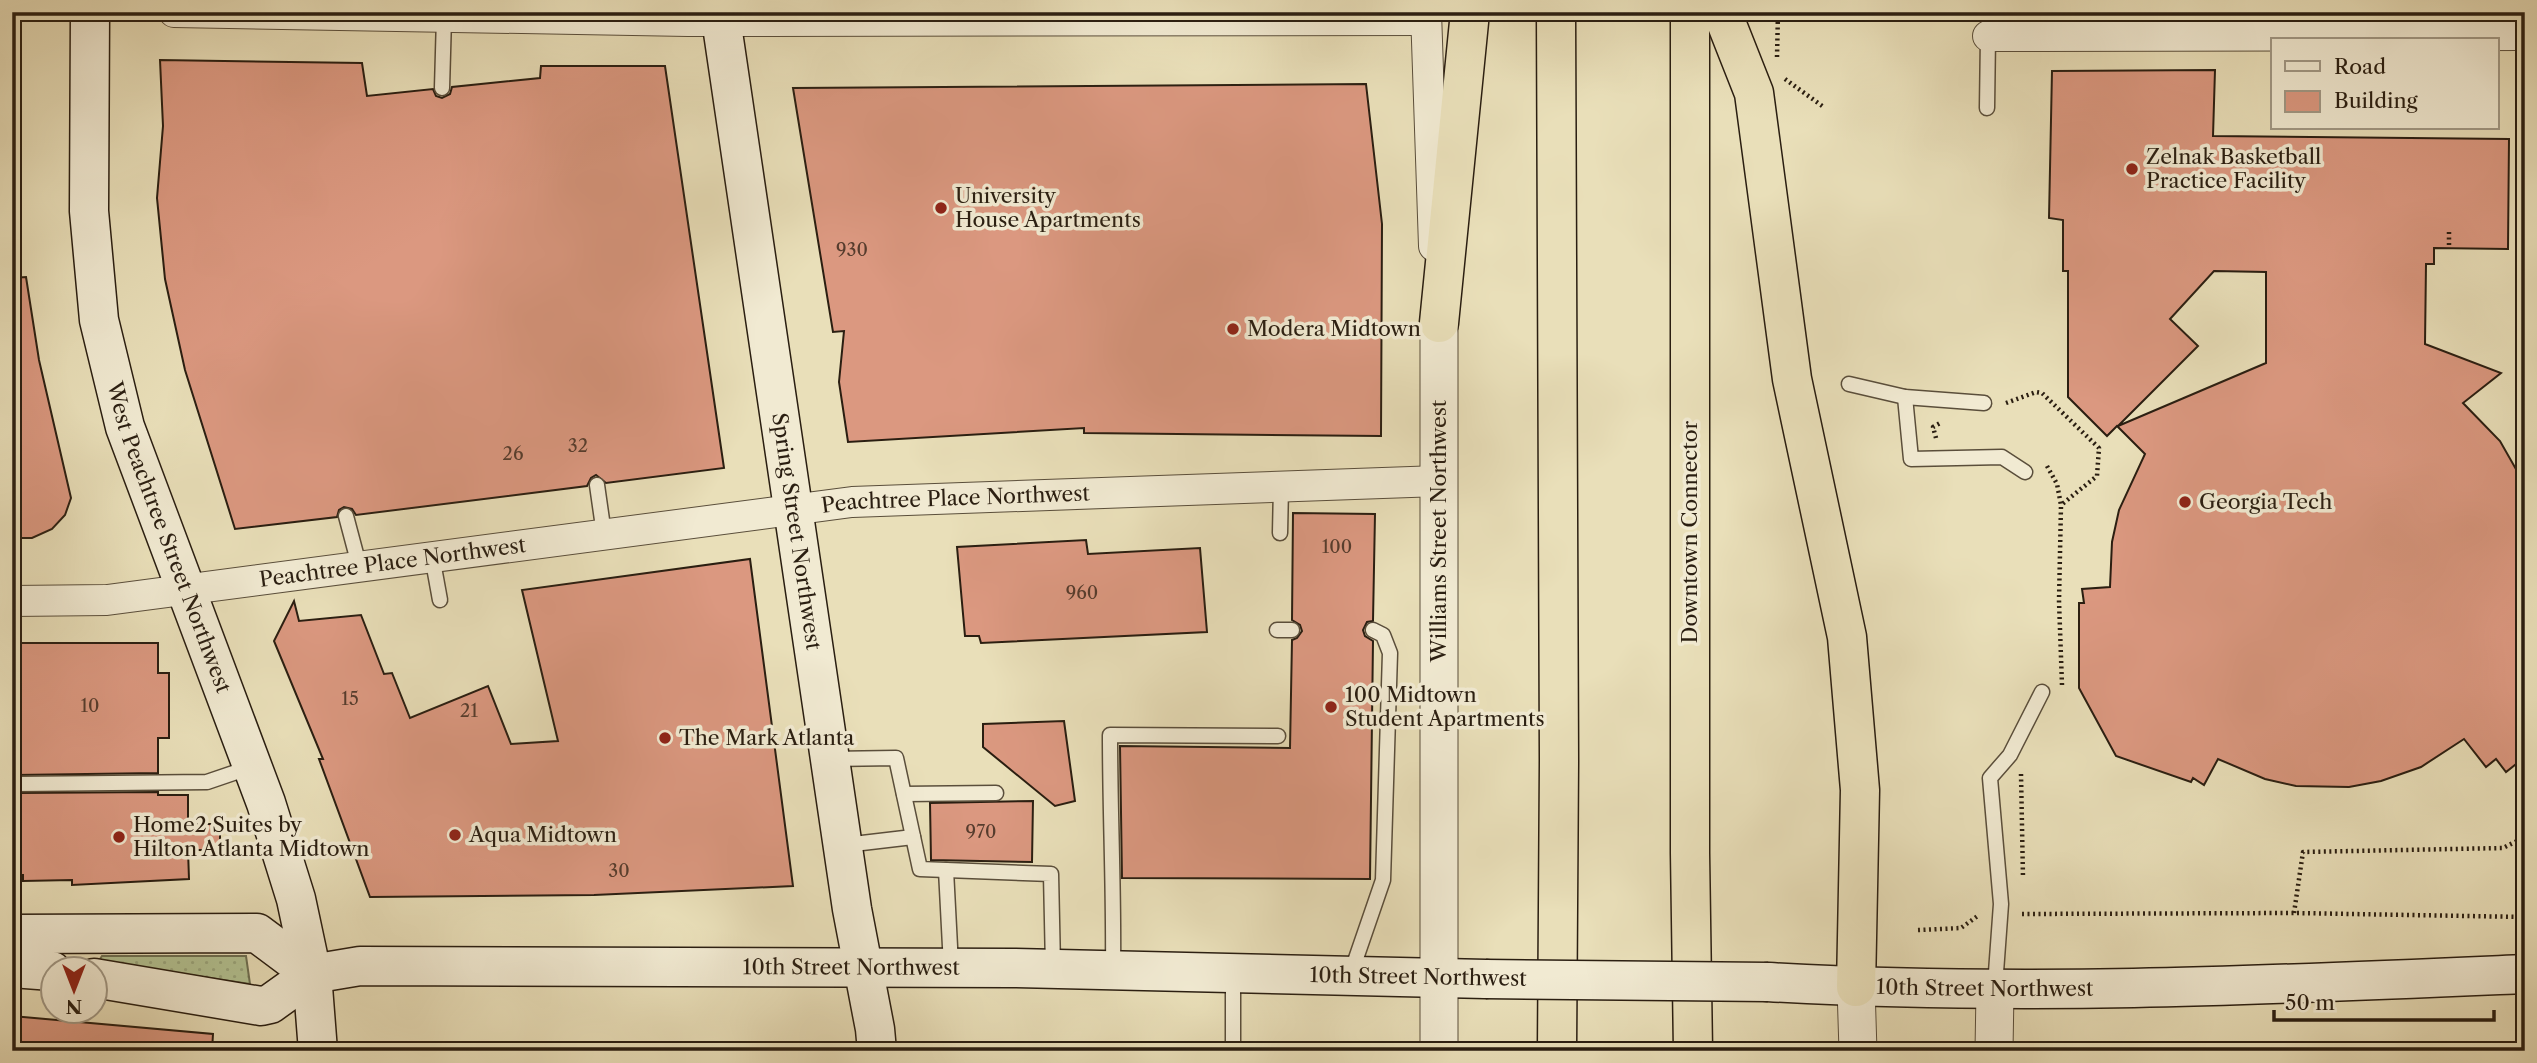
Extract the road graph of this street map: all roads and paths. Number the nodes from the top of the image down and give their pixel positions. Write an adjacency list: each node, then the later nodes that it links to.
1 (90, 12): 39 (main road, West Peachtree Street Northwest)
2 (174, 12): 10 (street)
3 (1470, 12): 21 (highway)
4 (1556, 12): 82 (highway)
5 (1690, 12): 83 (highway, Downtown Connector)
6 (1722, 12): 76 (highway)
7 (1778, 12): 14 (path)
8 (720, 16): 9 (street); 10 (street); 33 (main road, Spring Street Northwest)
9 (1426, 16): 21 (street, Williams Street Northwest)
10 (444, 18): 16 (lane)
11 (2525, 35): 13 (street)
12 (1987, 36): 13 (street); 18 (lane)
13 (2420, 38)
14 (1777, 61)
15 (1777, 73): 17 (path)
16 (442, 88)
17 (1825, 108)
18 (1987, 108)
19 (2449, 232): 20 (path)
20 (2449, 248)
21 (1439, 324): 29 (street, Williams Street Northwest)
22 (1849, 384): 23 (lane)
23 (1905, 397): 24 (lane); 28 (lane)
24 (1990, 405): 32 (path)
25 (1955, 420): 26 (path)
26 (1943, 440)
27 (2043, 459): 32 (path)
28 (2025, 472)
29 (1439, 481): 31 (street, Peachtree Place Northwest); 74 (street, Williams Street Northwest)
30 (597, 485): 36 (lane)
31 (1281, 488): 33 (street, Peachtree Place Northwest); 35 (lane)
32 (2061, 505): 44 (path)
33 (793, 509): 36 (street, Peachtree Place Northwest); 46 (main road, Spring Street Northwest)
34 (346, 516): 38 (lane)
35 (1280, 533)
36 (604, 534): 37 (street, Peachtree Place Northwest)
37 (432, 556): 38 (street, Peachtree Place Northwest); 40 (lane)
38 (359, 565): 39 (street, Peachtree Place Northwest)
39 (185, 587): 41 (street, Peachtree Place Northwest); 48 (main road, West Peachtree Street Northwest)
40 (440, 600)
41 (12, 601)
42 (1373, 631): 73 (lane)
43 (2042, 692): 59 (lane)
44 (2057, 695)
45 (1278, 736): 69 (lane)
46 (831, 759): 51 (lane); 54 (main road, Spring Street Northwest)
47 (2023, 764): 56 (path)
48 (252, 767): 49 (lane); 71 (main road, West Peachtree Street Northwest)
49 (18, 784)
50 (996, 793): 51 (lane)
51 (904, 794): 52 (lane)
52 (913, 837): 54 (lane); 55 (lane)
53 (2525, 837): 58 (path)
54 (843, 846): 64 (main road, Spring Street Northwest)
55 (946, 870): 66 (lane); 67 (lane)
56 (2023, 889)
57 (2024, 901): 60 (path)
58 (2294, 913): 60 (path); 61 (path)
59 (2001, 914): 60 (path); 62 (path); 77 (lane)
60 (2024, 914)
61 (2525, 917)
62 (1918, 930)
63 (12, 934): 71 (main road)
64 (863, 967): 66 (main road, 10th Street Northwest); 71 (main road, 10th Street Northwest); 79 (main road, Spring Street Northwest)
65 (12, 968): 68 (main road)
66 (951, 968): 67 (main road, 10th Street Northwest)
67 (1053, 969): 69 (main road, 10th Street Northwest)
68 (38, 970)
69 (1113, 970): 70 (main road, 10th Street Northwest)
70 (1233, 973): 73 (main road, 10th Street Northwest); 80 (lane)
71 (312, 974): 75 (main road); 78 (main road, West Peachtree Street Northwest)
72 (2525, 974): 77 (main road, 10th Street Northwest)
73 (1350, 976): 74 (main road, 10th Street Northwest)
74 (1439, 978): 76 (main road, 10th Street Northwest, bridge); 81 (street, Williams Street Northwest)
75 (108, 980)
76 (1856, 987): 77 (main road, 10th Street Northwest); 84 (street)
77 (1995, 991): 85 (street)
78 (318, 1051)
79 (877, 1051)
80 (1233, 1051)
81 (1439, 1051)
82 (1557, 1051)
83 (1693, 1051)
84 (1857, 1051)
85 (1994, 1051)

